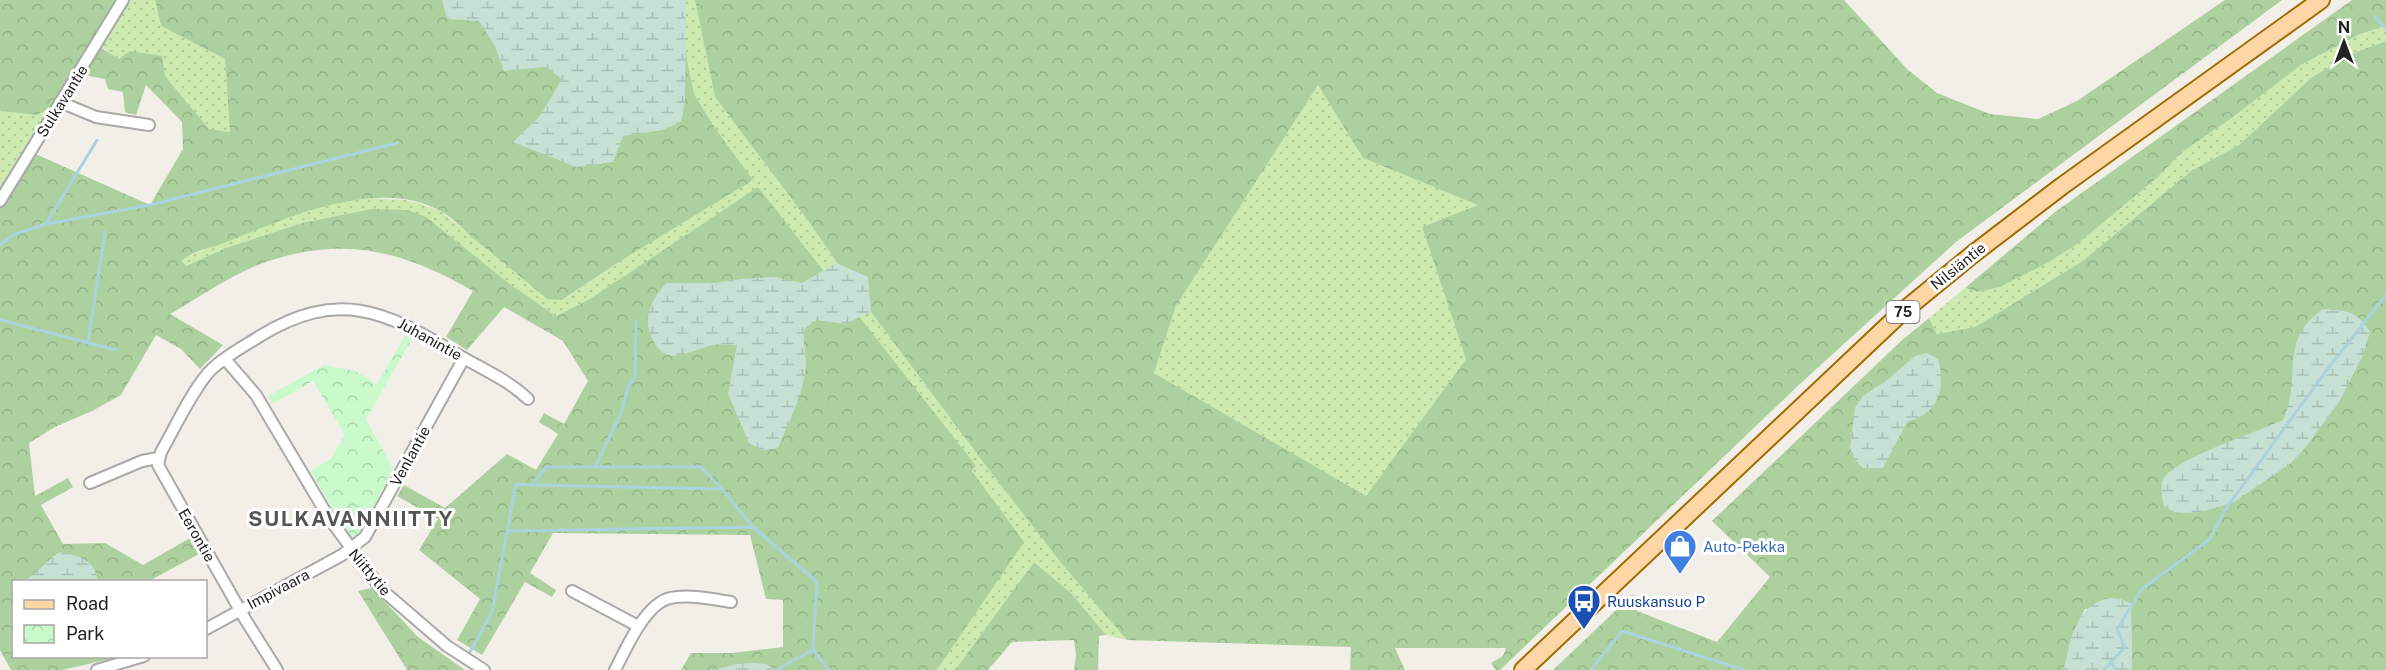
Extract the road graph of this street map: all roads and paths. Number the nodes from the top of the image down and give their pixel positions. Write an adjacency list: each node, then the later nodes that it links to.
1 (123, 0): 3 (street, Sulkavantie)
2 (2321, 0): 22 (main road, Nilsiäntie / 75)
3 (60, 102): 4 (street); 5 (street, Sulkavantie)
4 (149, 125)
5 (0, 201)
6 (464, 358): 7 (street, Juhanintie); 8 (street, Juhanintie); 11 (street, Venlantie)
7 (225, 359): 9 (street); 11 (street, Niittytie)
8 (528, 399)
9 (158, 458): 10 (street); 14 (street, Eerontie)
10 (90, 483)
11 (350, 549): 14 (street, Impivaara); 20 (street, Niittytie)
12 (572, 591): 15 (street)
13 (731, 602): 15 (street)
14 (240, 610): 16 (street, Impivaara); 19 (street, Eerontie)
15 (639, 626): 21 (street)
16 (207, 628)
17 (140, 658): 18 (street)
18 (97, 670)
19 (277, 670)
20 (484, 670)
21 (615, 670)
22 (1523, 670)

